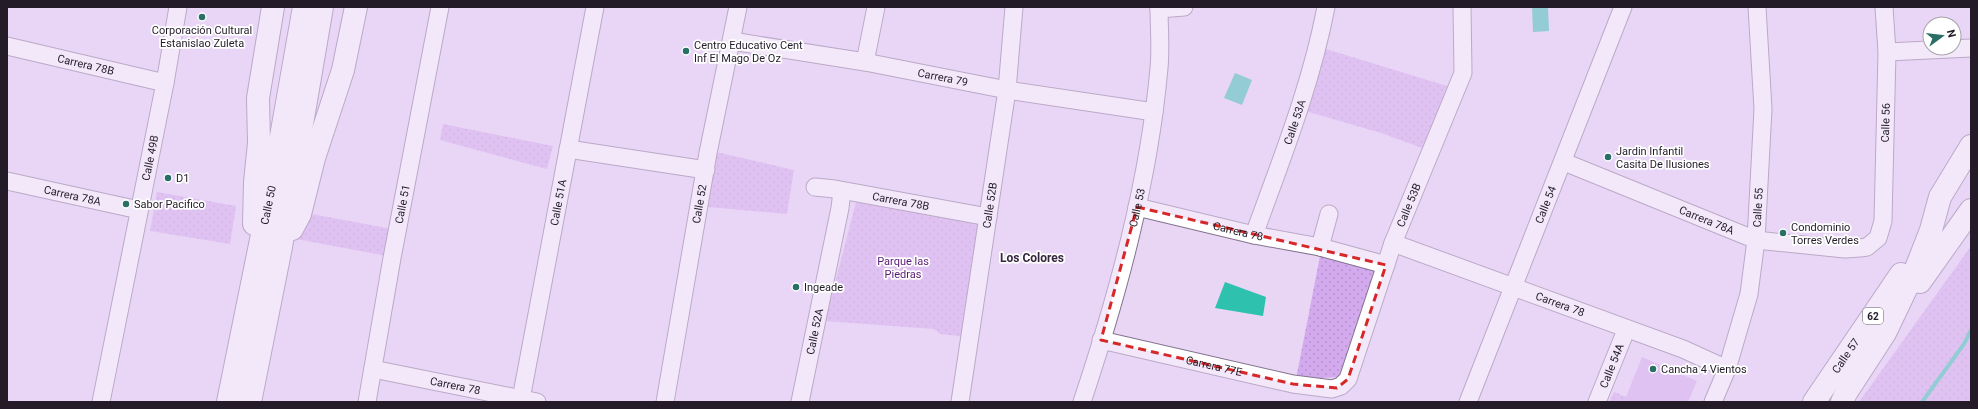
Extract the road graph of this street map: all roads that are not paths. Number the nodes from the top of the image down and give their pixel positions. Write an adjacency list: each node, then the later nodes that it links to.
1 (178, 7): 23 (street, Calle 49B)
2 (273, 7): 47 (main road)
3 (304, 7): 31 (main road, Calle 50)
4 (322, 7): 31 (main road, Calle 50)
5 (356, 7): 45 (main road)
6 (440, 7): 53 (street, Calle 51)
7 (595, 7): 27 (street, Calle 51A)
8 (738, 7): 18 (street, Calle 52)
9 (876, 7): 22 (street)
10 (1014, 7): 24 (street, Calle 52B)
11 (1184, 7): 17 (street)
12 (1326, 7): 41 (street, Calle 53A)
13 (1462, 7): 44 (street, Calle 53B)
14 (1623, 7): 28 (street, Calle 54)
15 (1757, 7): 43 (street, Calle 55)
16 (1884, 7): 21 (street, Calle 56)
17 (1159, 8): 25 (street, Calle 53)
18 (732, 41): 22 (street, Carrera 79); 29 (street, Calle 52)
19 (7, 46): 23 (street, Carrera 78B)
20 (1971, 48): 21 (street)
21 (1887, 52): 42 (street, Calle 56)
22 (865, 62): 24 (street, Carrera 79)
23 (165, 82): 36 (street, Calle 49B)
24 (1007, 90): 25 (street, Carrera 79); 39 (street, Calle 52B)
25 (1154, 112): 35 (street, Calle 53)
26 (1971, 146): 40 (main road)
27 (568, 149): 29 (street); 56 (street, Calle 51A)
28 (1564, 162): 43 (street, Carrera 78A); 49 (street, Calle 54)
29 (706, 170): 61 (street, Calle 52)
30 (1971, 173): 40 (main road, 62)
31 (283, 176): 45 (main road, Calle 50); 47 (main road, Calle 50)
32 (7, 181): 36 (street, Carrera 78A)
33 (815, 187): 34 (street, Carrera 78B)
34 (842, 191): 39 (street, Carrera 78B); 62 (street, Calle 52A)
35 (1137, 207): 41 (street, Carrera 78); 52 (street, Calle 53)
36 (139, 210): 57 (street, Calle 49B)
37 (1971, 210): 51 (main road)
38 (1329, 214): 46 (street)
39 (988, 217): 63 (street, Calle 52B)
40 (1931, 230): 51 (main road); 68 (main road, Calle 57 / 62)
41 (1254, 235): 46 (street, Carrera 78)
42 (1878, 238): 43 (street, Carrera 78A)
43 (1756, 240): 54 (street, Calle 55)
44 (1393, 243): 48 (street, Calle 53B); 49 (street, Carrera 78)
45 (281, 247): 59 (main road, Calle 50)
46 (1320, 247): 48 (street, Carrera 78)
47 (257, 255): 58 (main road, Calle 50)
48 (1386, 265): 55 (street, Calle 53B)
49 (1513, 288): 50 (street, Carrera 78); 65 (street, Calle 54)
50 (1626, 330): 54 (street, Carrera 78); 66 (street, Calle 54A)
51 (1885, 333): 69 (main road)
52 (1101, 340): 55 (street, Carrera 77E); 64 (street, Calle 53)
53 (373, 369): 56 (street, Carrera 78); 60 (street, Calle 51)
54 (1727, 369): 67 (street, Calle 55)
55 (1327, 389)
56 (529, 400)
57 (101, 402)
58 (228, 402)
59 (250, 402)
60 (367, 402)
61 (665, 402)
62 (800, 402)
63 (960, 402)
64 (1082, 402)
65 (1468, 402)
66 (1597, 402)
67 (1713, 402)
68 (1814, 402)
69 (1842, 402)

